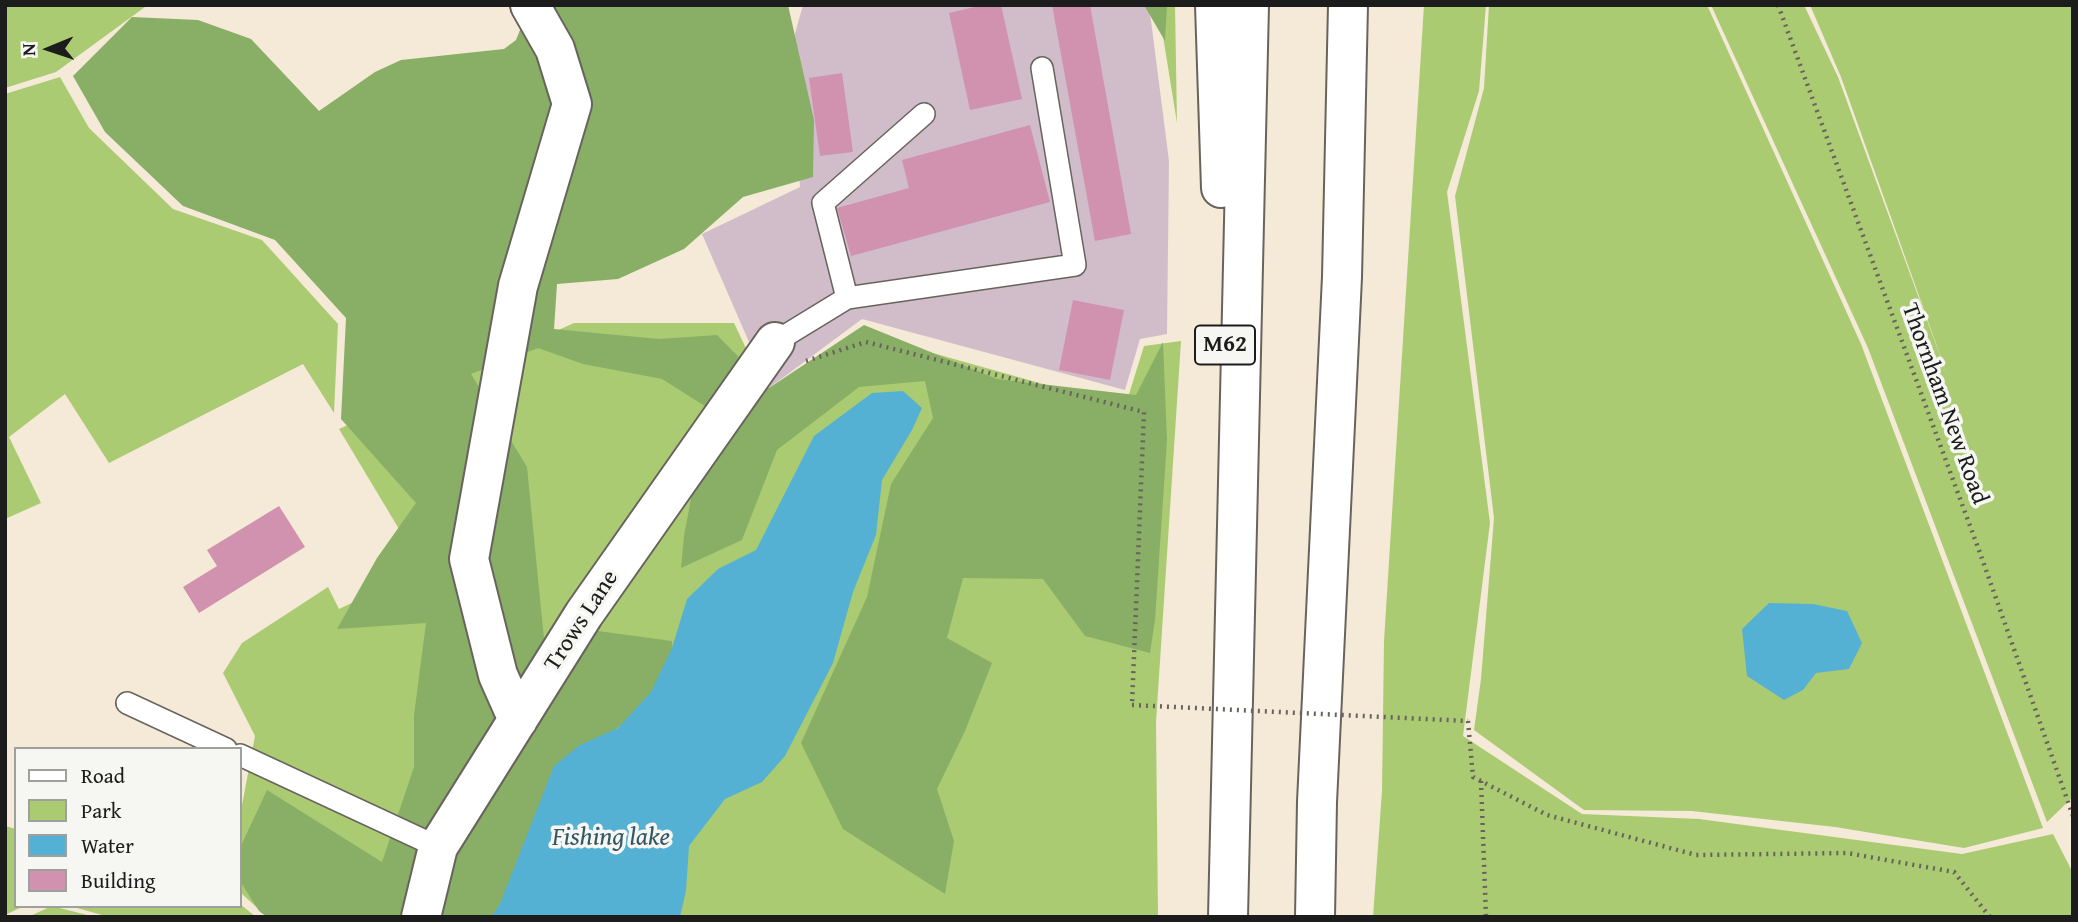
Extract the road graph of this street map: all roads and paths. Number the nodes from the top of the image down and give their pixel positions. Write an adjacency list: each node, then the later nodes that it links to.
1 (530, 5): 14 (main road)
2 (1215, 5): 12 (main road, M62)
3 (1249, 5): 12 (main road, M62)
4 (1348, 5): 9 (main road)
5 (1364, 5): 9 (main road)
6 (1778, 5): 18 (path, Thornham New Road)
7 (1042, 68): 10 (lane)
8 (924, 114): 10 (lane)
9 (1342, 276): 22 (main road)
10 (847, 298): 11 (lane)
11 (775, 342): 14 (main road, Trows Lane); 17 (path, bridge)
12 (1233, 684): 21 (main road, M62)
13 (128, 703): 15 (lane)
14 (518, 720): 19 (main road, Trows Lane)
15 (222, 747)
16 (242, 756): 19 (lane)
17 (1481, 781): 23 (path); 24 (path)
18 (2073, 816)
19 (438, 847): 20 (main road, Trows Lane)
20 (421, 917)
21 (1227, 917)
22 (1315, 917)
23 (1486, 917)
24 (1990, 917)

